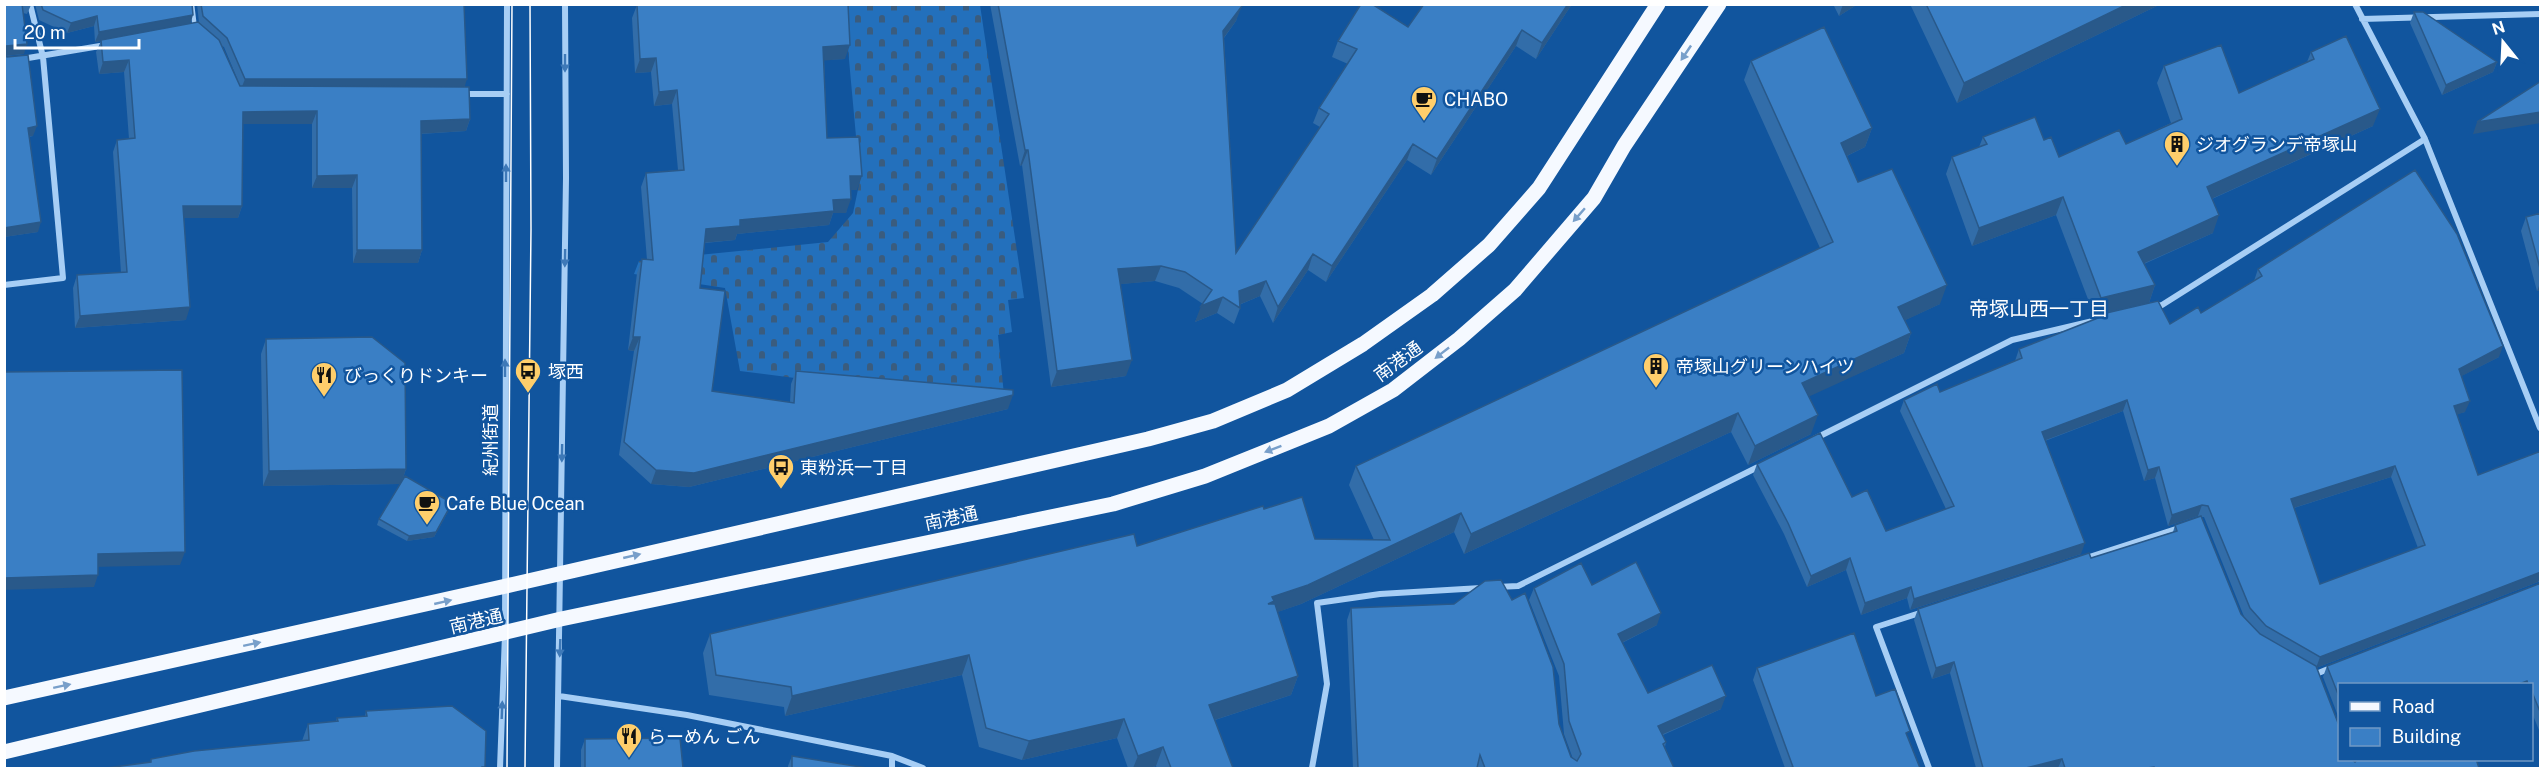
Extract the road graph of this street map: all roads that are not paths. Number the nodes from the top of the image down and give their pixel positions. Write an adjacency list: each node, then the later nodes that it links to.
1 (30, 4): 14 (street)
2 (192, 4): 10 (lane)
3 (507, 4): 17 (street, 紀州街道)
4 (565, 4): 27 (street, one-way to 27)
5 (1658, 4): 27 (main road, 南港通, one-way to 5)
6 (1719, 4): 32 (main road, 南港通, one-way to 32)
7 (2355, 4): 9 (street)
8 (2541, 14): 9 (street)
9 (2362, 19): 18 (street)
10 (195, 29): 11 (street); 12 (street)
11 (183, 31)
12 (203, 36)
13 (113, 44): 14 (street)
14 (43, 57): 15 (street); 19 (street)
15 (14, 60)
16 (448, 94): 17 (street)
17 (507, 94): 29 (street, 紀州街道, one-way to 17)
18 (2425, 139): 20 (street); 22 (street)
19 (4, 285)
20 (2151, 308)
21 (2104, 318): 23 (street)
22 (2541, 428)
23 (1808, 442)
24 (1765, 463): 28 (street)
25 (2188, 525): 26 (street)
26 (2077, 561)
27 (561, 572): 29 (main road, 南港通); 32 (street)
28 (1518, 586): 30 (street); 46 (street)
29 (504, 588): 33 (street, 紀州街道); 39 (main road, 南港通, one-way to 29)
30 (1522, 596)
31 (1931, 609): 47 (street)
32 (561, 619): 33 (main road, 南港通); 38 (street, one-way to 38)
33 (505, 634): 40 (main road, 南港通); 42 (street, 紀州街道, one-way to 33)
34 (2337, 665): 36 (street)
35 (2306, 668): 36 (street)
36 (2316, 674): 37 (street)
37 (2320, 684)
38 (559, 696): 41 (street); 43 (street)
39 (4, 698)
40 (4, 752)
41 (892, 756): 44 (street); 45 (street)
42 (500, 768)
43 (557, 768)
44 (892, 768)
45 (923, 768)
46 (1312, 768)
47 (1929, 768)

